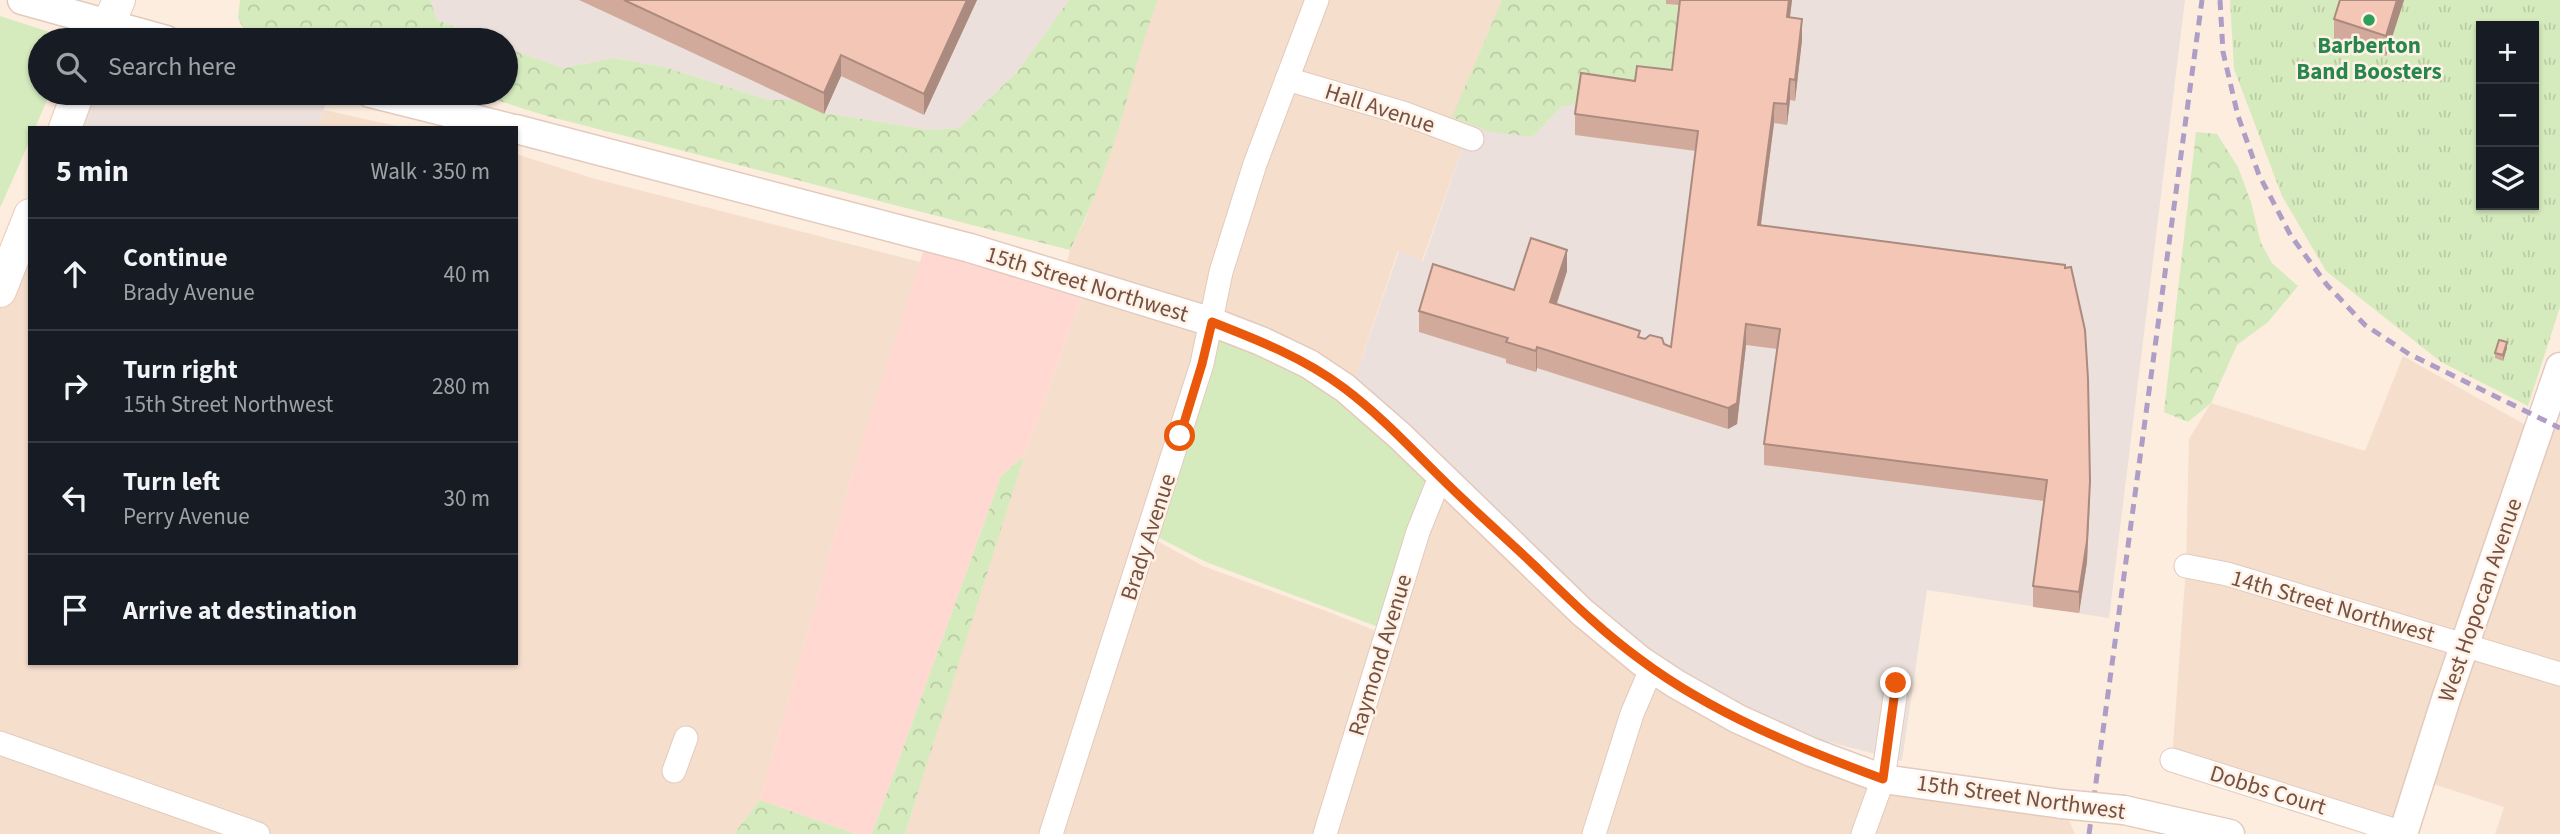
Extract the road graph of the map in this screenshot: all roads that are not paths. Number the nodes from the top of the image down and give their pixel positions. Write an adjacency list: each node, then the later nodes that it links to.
1 (22, 0): 3 (street)
2 (1317, 0): 5 (street, Brady Avenue)
3 (110, 22): 4 (street)
4 (129, 28)
5 (1287, 79): 11 (street, Hall Avenue); 14 (street, Brady Avenue)
6 (74, 105): 8 (main road)
7 (418, 105): 9 (street)
8 (66, 126)
9 (502, 126)
10 (518, 130): 14 (street, 15th Street Northwest)
11 (1472, 139)
12 (28, 220): 13 (main road)
13 (0, 291)
14 (1212, 322): 16 (street, 15th Street Northwest); 29 (street, Brady Avenue)
15 (2560, 368): 18 (street, West Hopocan Avenue)
16 (1440, 477): 19 (street, 15th Street Northwest); 30 (street, Raymond Avenue)
17 (2186, 566): 18 (street, 14th Street Northwest)
18 (2465, 645): 20 (street, 14th Street Northwest); 27 (street, West Hopocan Avenue)
19 (1651, 667): 26 (street, 15th Street Northwest); 31 (street)
20 (2560, 674)
21 (1896, 683): 26 (street)
22 (686, 738): 25 (street)
23 (0, 743): 28 (street)
24 (2172, 760): 27 (street, Dobbs Court)
25 (674, 771)
26 (1883, 779): 32 (street); 33 (street, 15th Street Northwest, bridge)
27 (2403, 833)
28 (258, 834)
29 (1051, 834)
30 (1325, 834)
31 (1594, 834)
32 (1863, 834)
33 (2230, 834)

